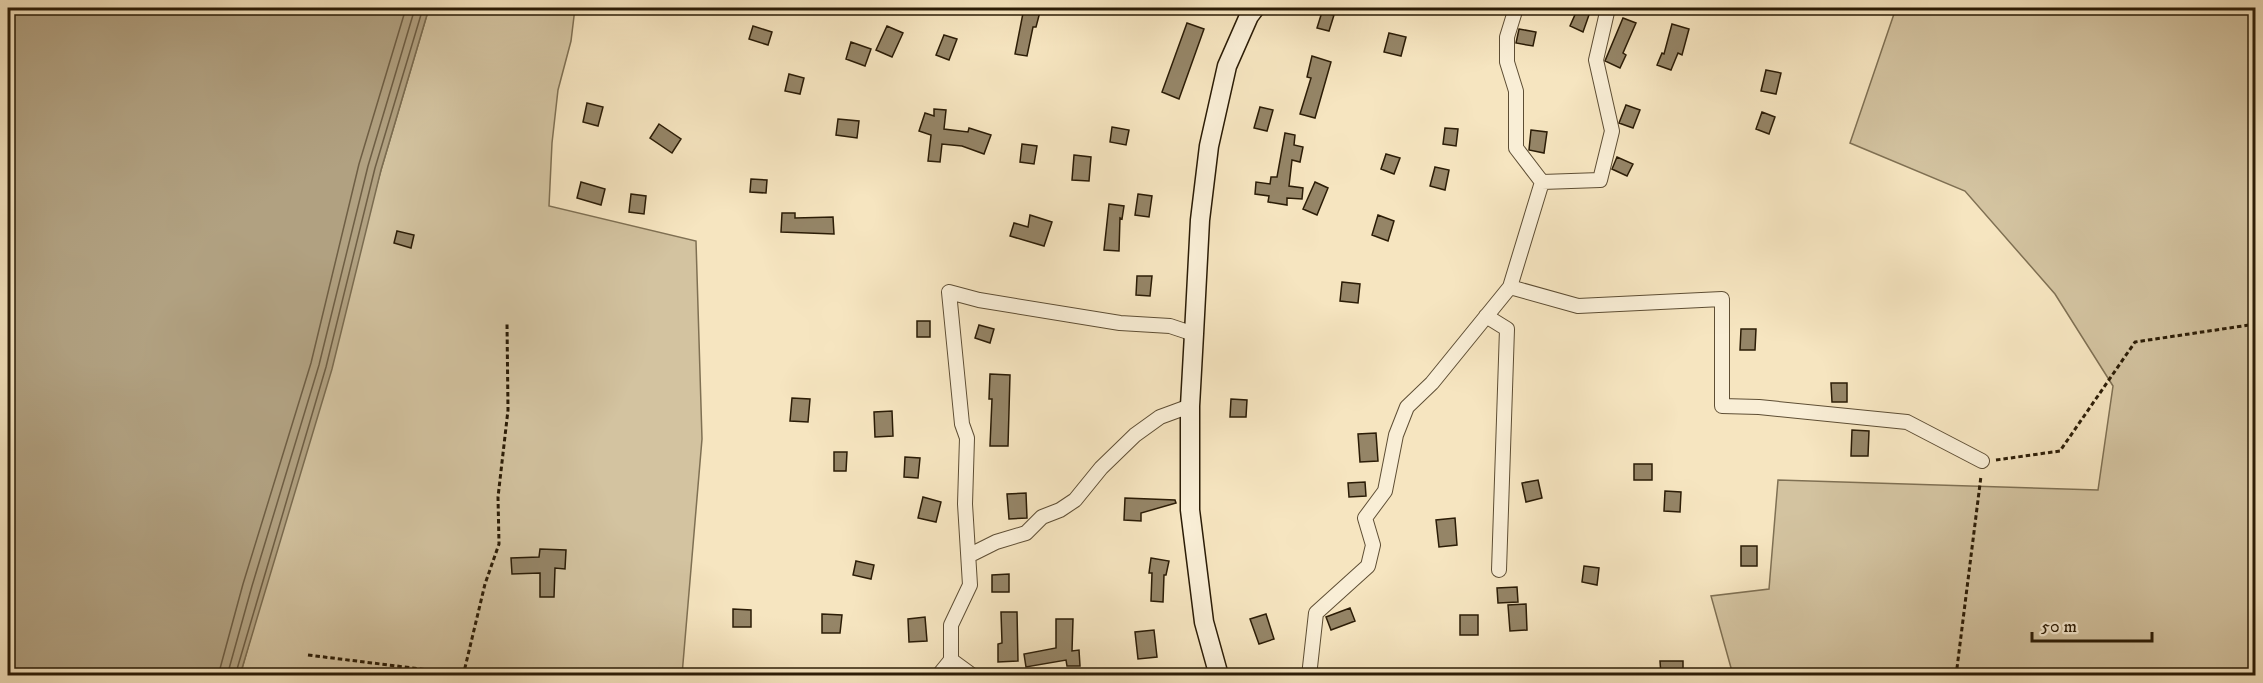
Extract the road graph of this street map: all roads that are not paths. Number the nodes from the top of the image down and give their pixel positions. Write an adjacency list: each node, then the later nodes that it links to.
1 (1255, 8): 7 (main road)
2 (1516, 8): 4 (street)
3 (1608, 8): 4 (street)
4 (1542, 182): 5 (street)
5 (1510, 287): 6 (street); 9 (street)
6 (1486, 316): 11 (street); 16 (street)
7 (1194, 334): 8 (main road); 10 (street)
8 (1190, 406): 10 (street); 15 (main road)
9 (1982, 461)
10 (970, 555): 12 (street)
11 (1499, 570)
12 (951, 660): 13 (street); 14 (street)
13 (938, 675)
14 (973, 675)
15 (1215, 675)
16 (1309, 675)

